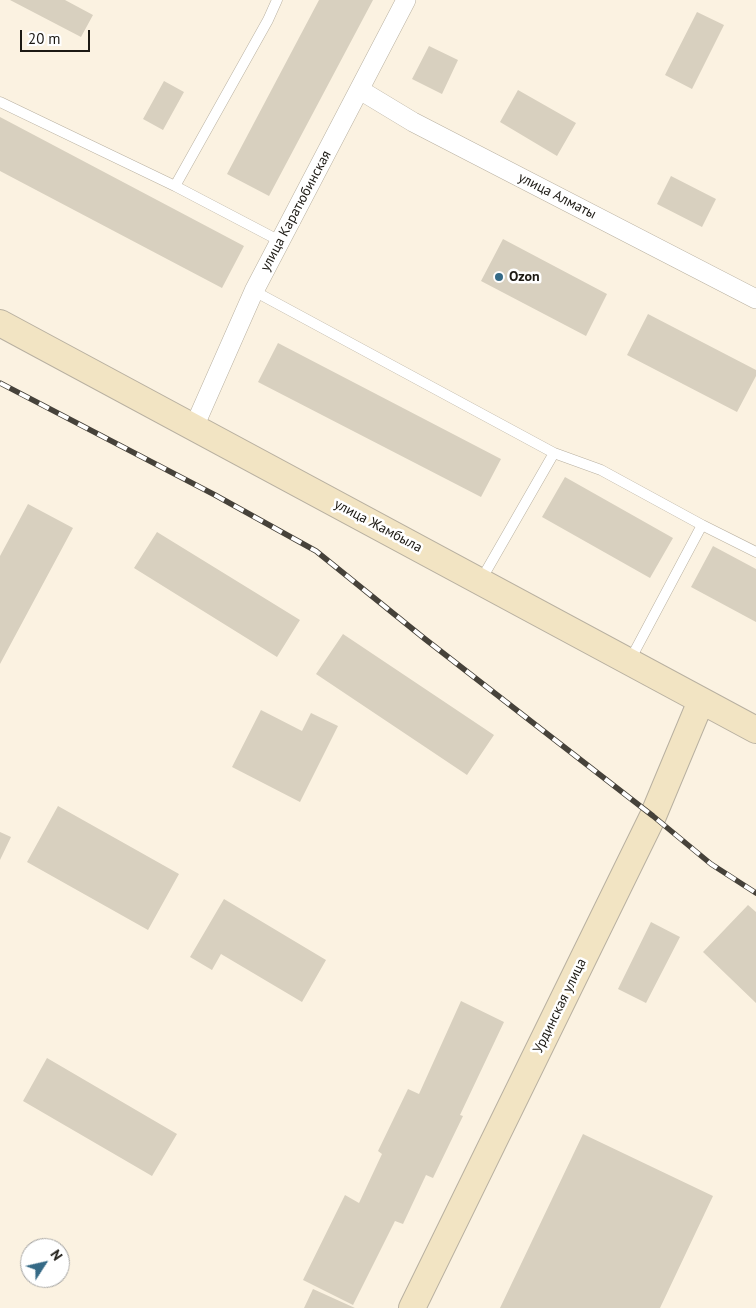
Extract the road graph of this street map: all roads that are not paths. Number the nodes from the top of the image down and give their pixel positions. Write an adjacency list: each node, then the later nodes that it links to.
1 (277, 0): 5 (lane)
2 (406, 0): 3 (street, улица Каратюбинская)
3 (360, 90): 6 (street, улица Каратюбинская); 8 (street, улица Алматы)
4 (0, 102): 5 (lane)
5 (175, 186): 6 (lane)
6 (280, 241): 7 (street, улица Каратюбинская)
7 (254, 291): 10 (street, улица Каратюбинская); 11 (lane)
8 (756, 299)
9 (0, 324): 10 (street, улица Жамбыла)
10 (194, 427): 14 (street, улица Жамбыла)
11 (554, 454): 12 (lane); 14 (lane)
12 (702, 525): 13 (lane); 15 (lane)
13 (756, 552)
14 (481, 581): 15 (street, улица Жамбыла)
15 (628, 662): 16 (street, улица Жамбыла)
16 (701, 701): 17 (street, улица Жамбыла); 18 (street, Урдинская улица)
17 (756, 730)
18 (412, 1308)

